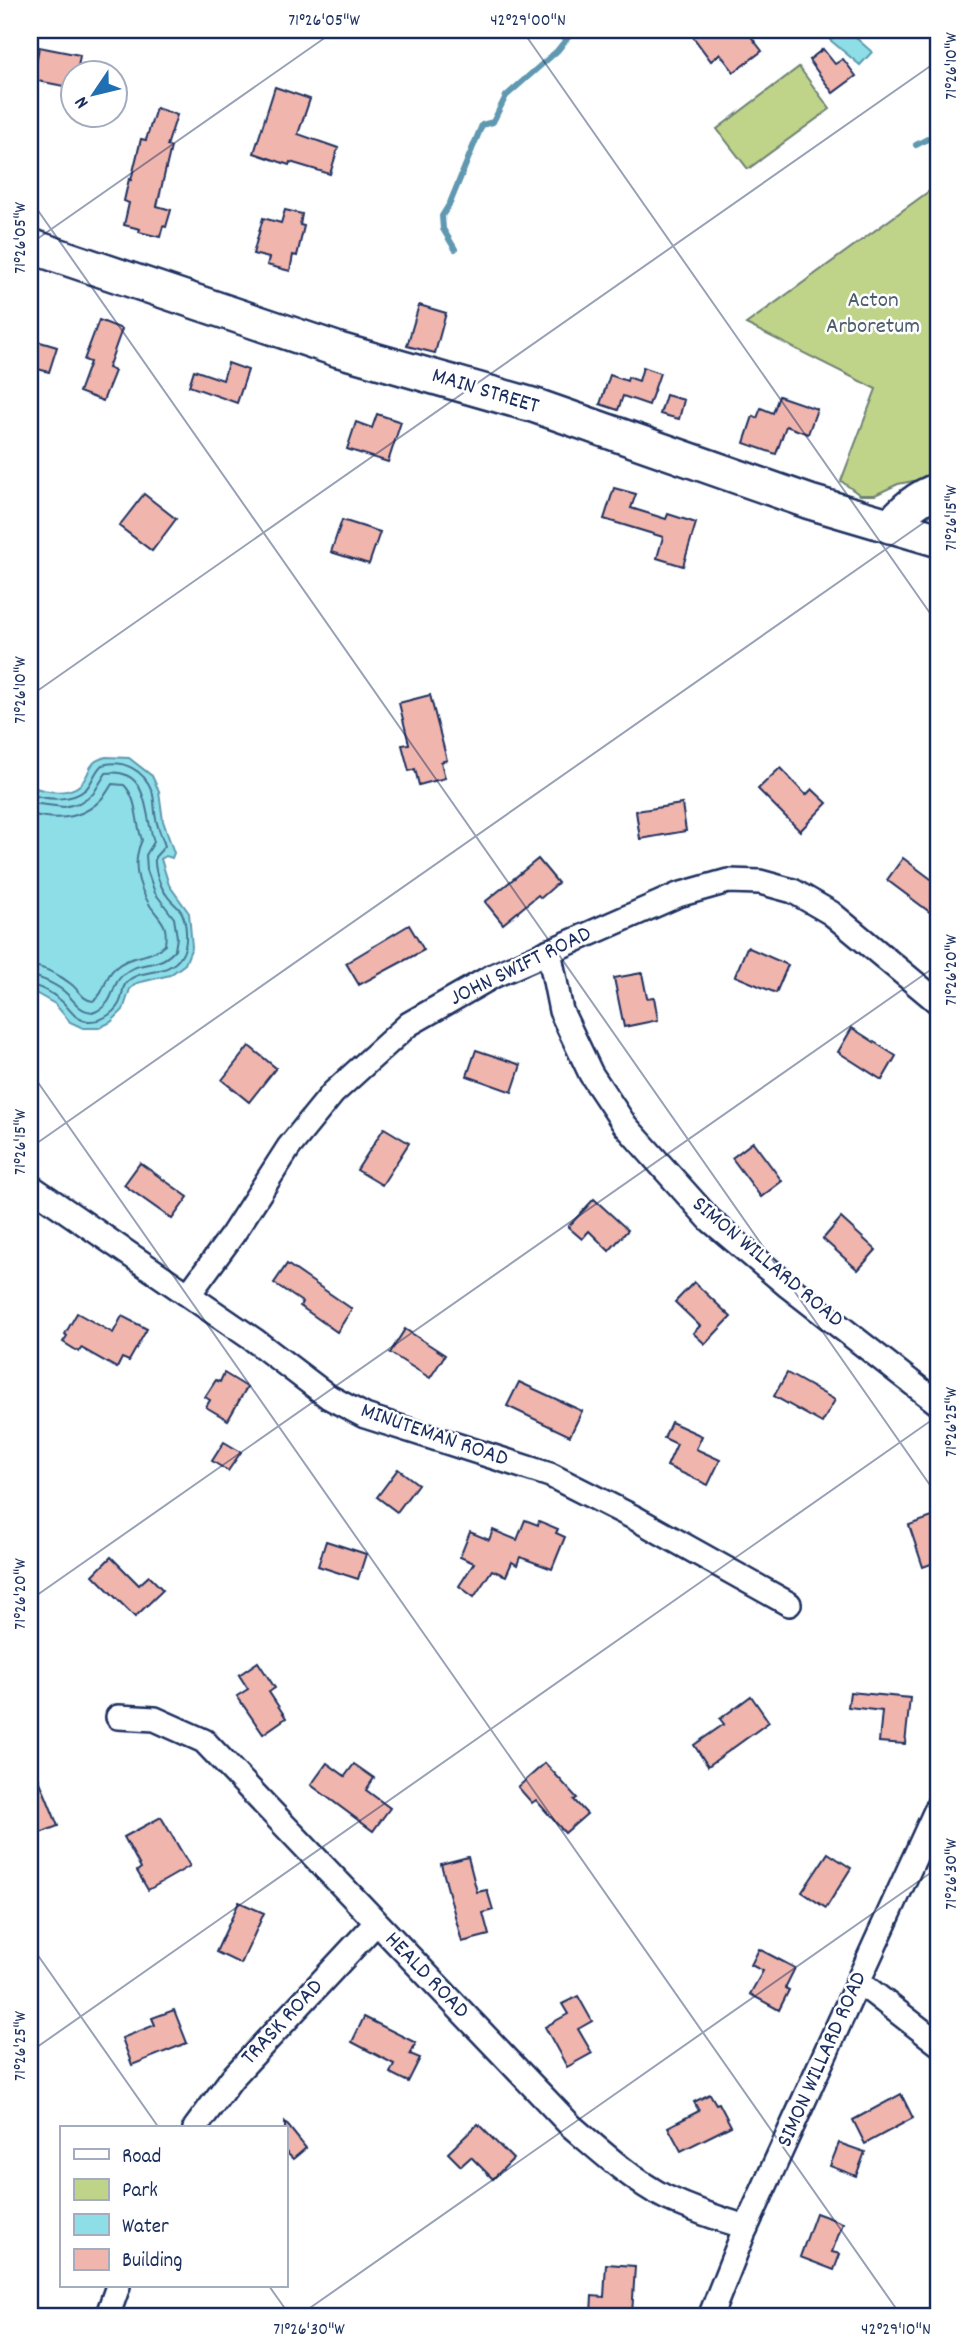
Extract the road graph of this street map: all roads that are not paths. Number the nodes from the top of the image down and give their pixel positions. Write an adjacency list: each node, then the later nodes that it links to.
1 (30, 246): 3 (main road, MAIN STREET)
2 (939, 491): 3 (main road)
3 (890, 526): 4 (main road, MAIN STREET)
4 (939, 540)
5 (549, 951): 6 (street, JOHN SWIFT ROAD); 8 (street, JOHN SWIFT ROAD); 9 (street, SIMON WILLARD ROAD)
6 (939, 1003)
7 (30, 1186): 8 (street, MINUTEMAN ROAD)
8 (189, 1294): 10 (street, MINUTEMAN ROAD)
9 (939, 1404)
10 (789, 1604)
11 (118, 1717): 13 (street, HEALD ROAD)
12 (939, 1804): 14 (street, SIMON WILLARD ROAD)
13 (376, 1923): 16 (street, TRASK ROAD); 17 (street, HEALD ROAD)
14 (858, 1981): 15 (street); 17 (street, SIMON WILLARD ROAD)
15 (939, 2044)
16 (196, 2126)
17 (746, 2227): 20 (street, SIMON WILLARD ROAD)
18 (117, 2288): 19 (street)
19 (107, 2317)
20 (710, 2317)

